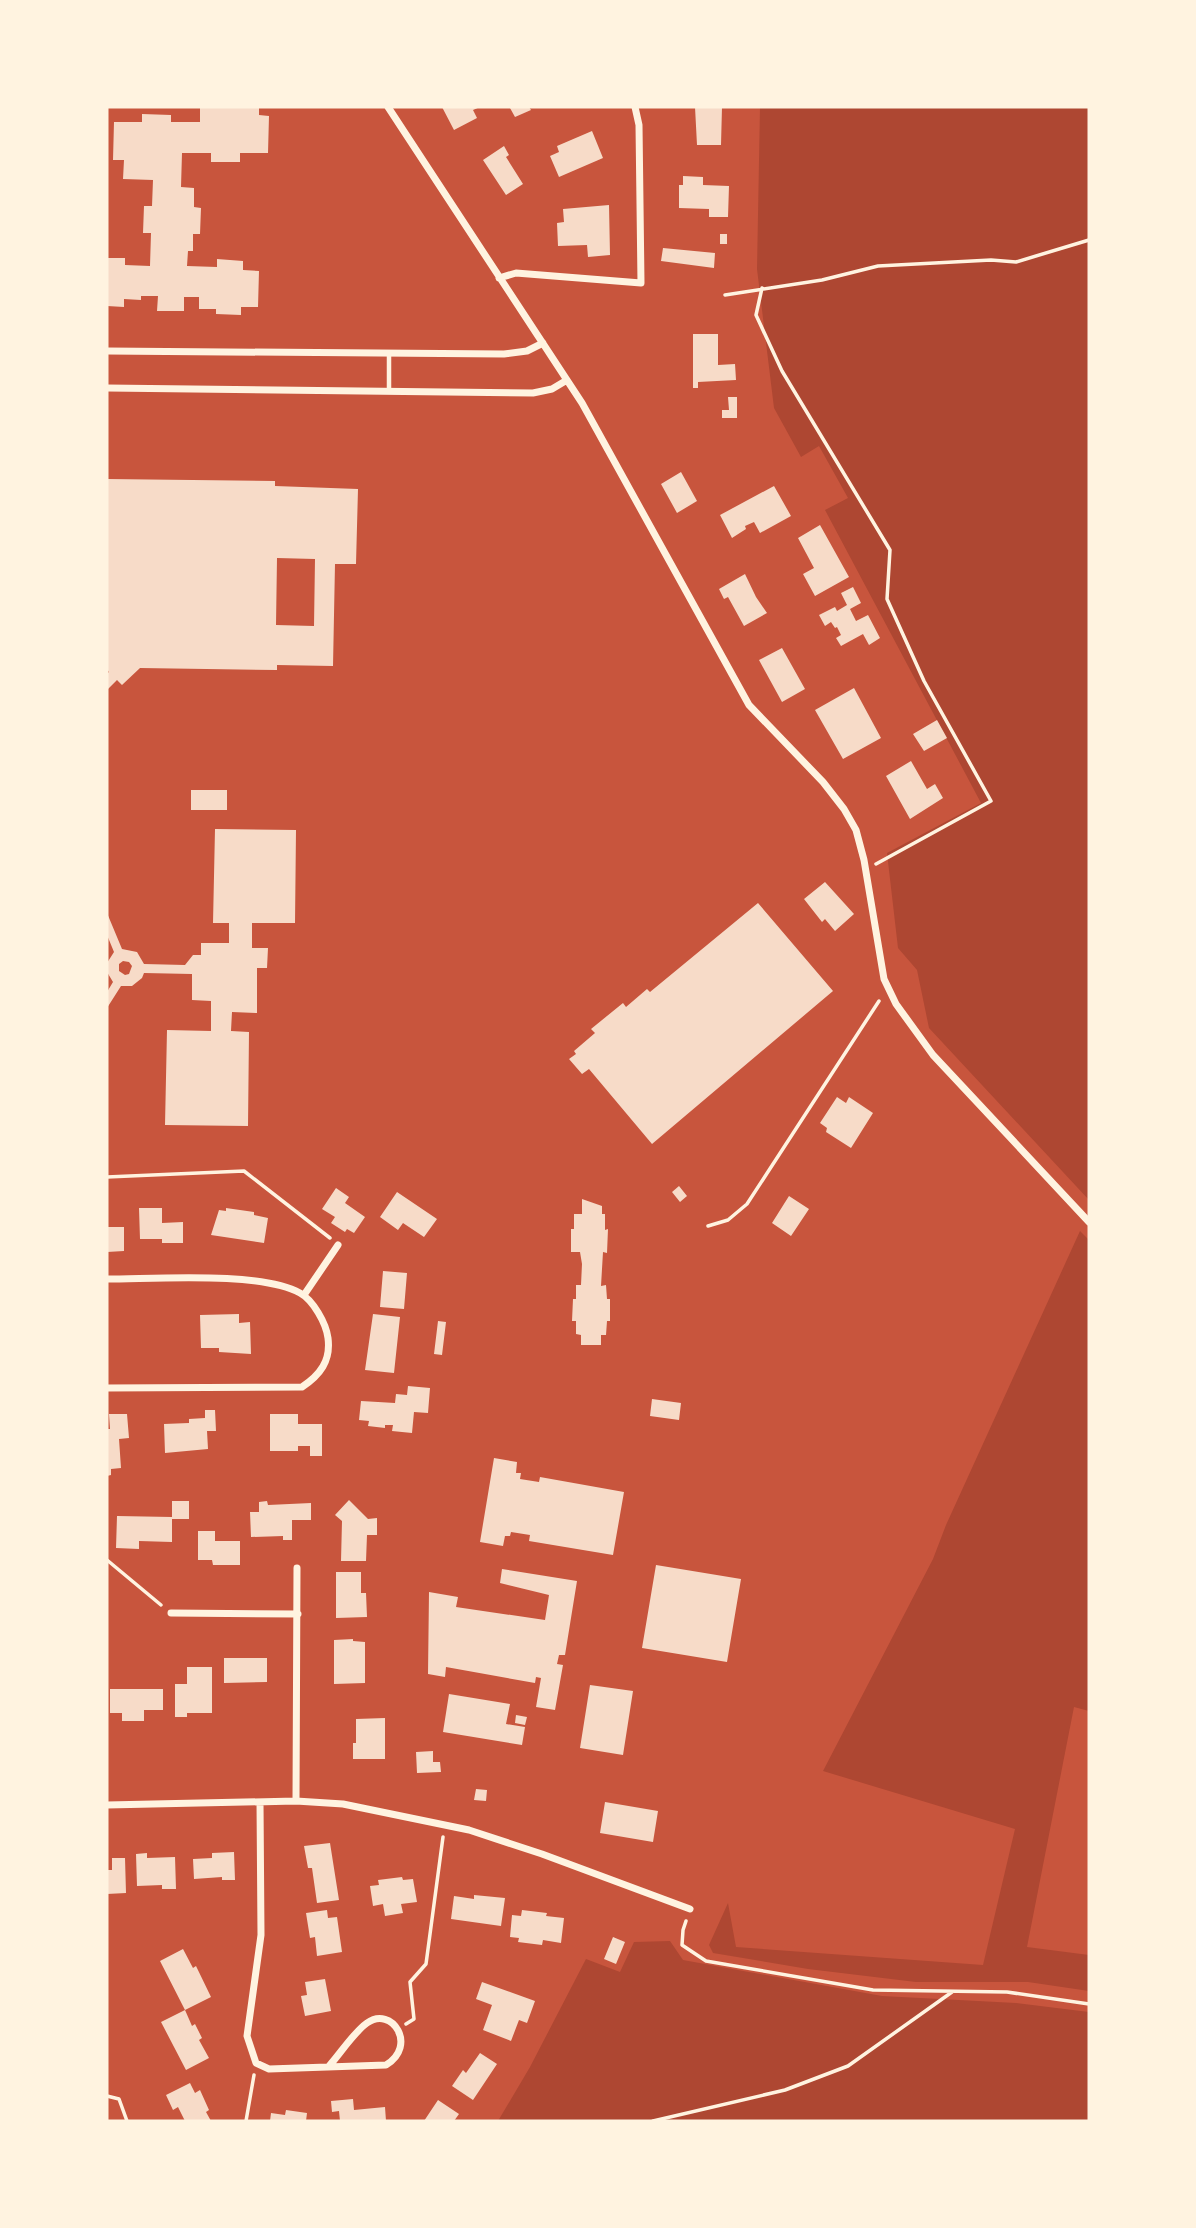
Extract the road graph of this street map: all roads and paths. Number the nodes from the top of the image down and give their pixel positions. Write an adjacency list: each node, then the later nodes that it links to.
1 (387, 107): 4 (street)
2 (635, 107): 4 (street)
3 (1089, 240): 5 (path)
4 (499, 278): 7 (street)
5 (762, 288): 6 (path); 13 (path)
6 (725, 295)
7 (543, 342): 9 (street); 10 (street)
8 (107, 351): 9 (street)
9 (389, 354): 12 (lane)
10 (567, 380): 12 (street); 13 (street)
11 (107, 388): 12 (street)
12 (389, 392)
13 (865, 870): 14 (street)
14 (888, 987): 16 (street); 17 (path)
15 (107, 1178): 18 (path)
16 (1089, 1222)
17 (708, 1226)
18 (338, 1245): 20 (street)
19 (107, 1279): 20 (street)
20 (304, 1295): 21 (street)
21 (107, 1388)
22 (107, 1560): 24 (path)
23 (297, 1568): 25 (street)
24 (171, 1613): 25 (street)
25 (298, 1614): 26 (street)
26 (296, 1801): 27 (street); 29 (street)
27 (260, 1802): 28 (street); 34 (street)
28 (107, 1805)
29 (444, 1825): 30 (street); 33 (path)
30 (690, 1909): 31 (path)
31 (952, 1991): 32 (path); 39 (path)
32 (1089, 2004)
33 (398, 2029): 35 (street); 35 (street)
34 (256, 2063): 35 (street); 38 (path)
35 (329, 2066)
36 (107, 2096): 37 (path)
37 (127, 2121)
38 (246, 2121)
39 (653, 2121)

